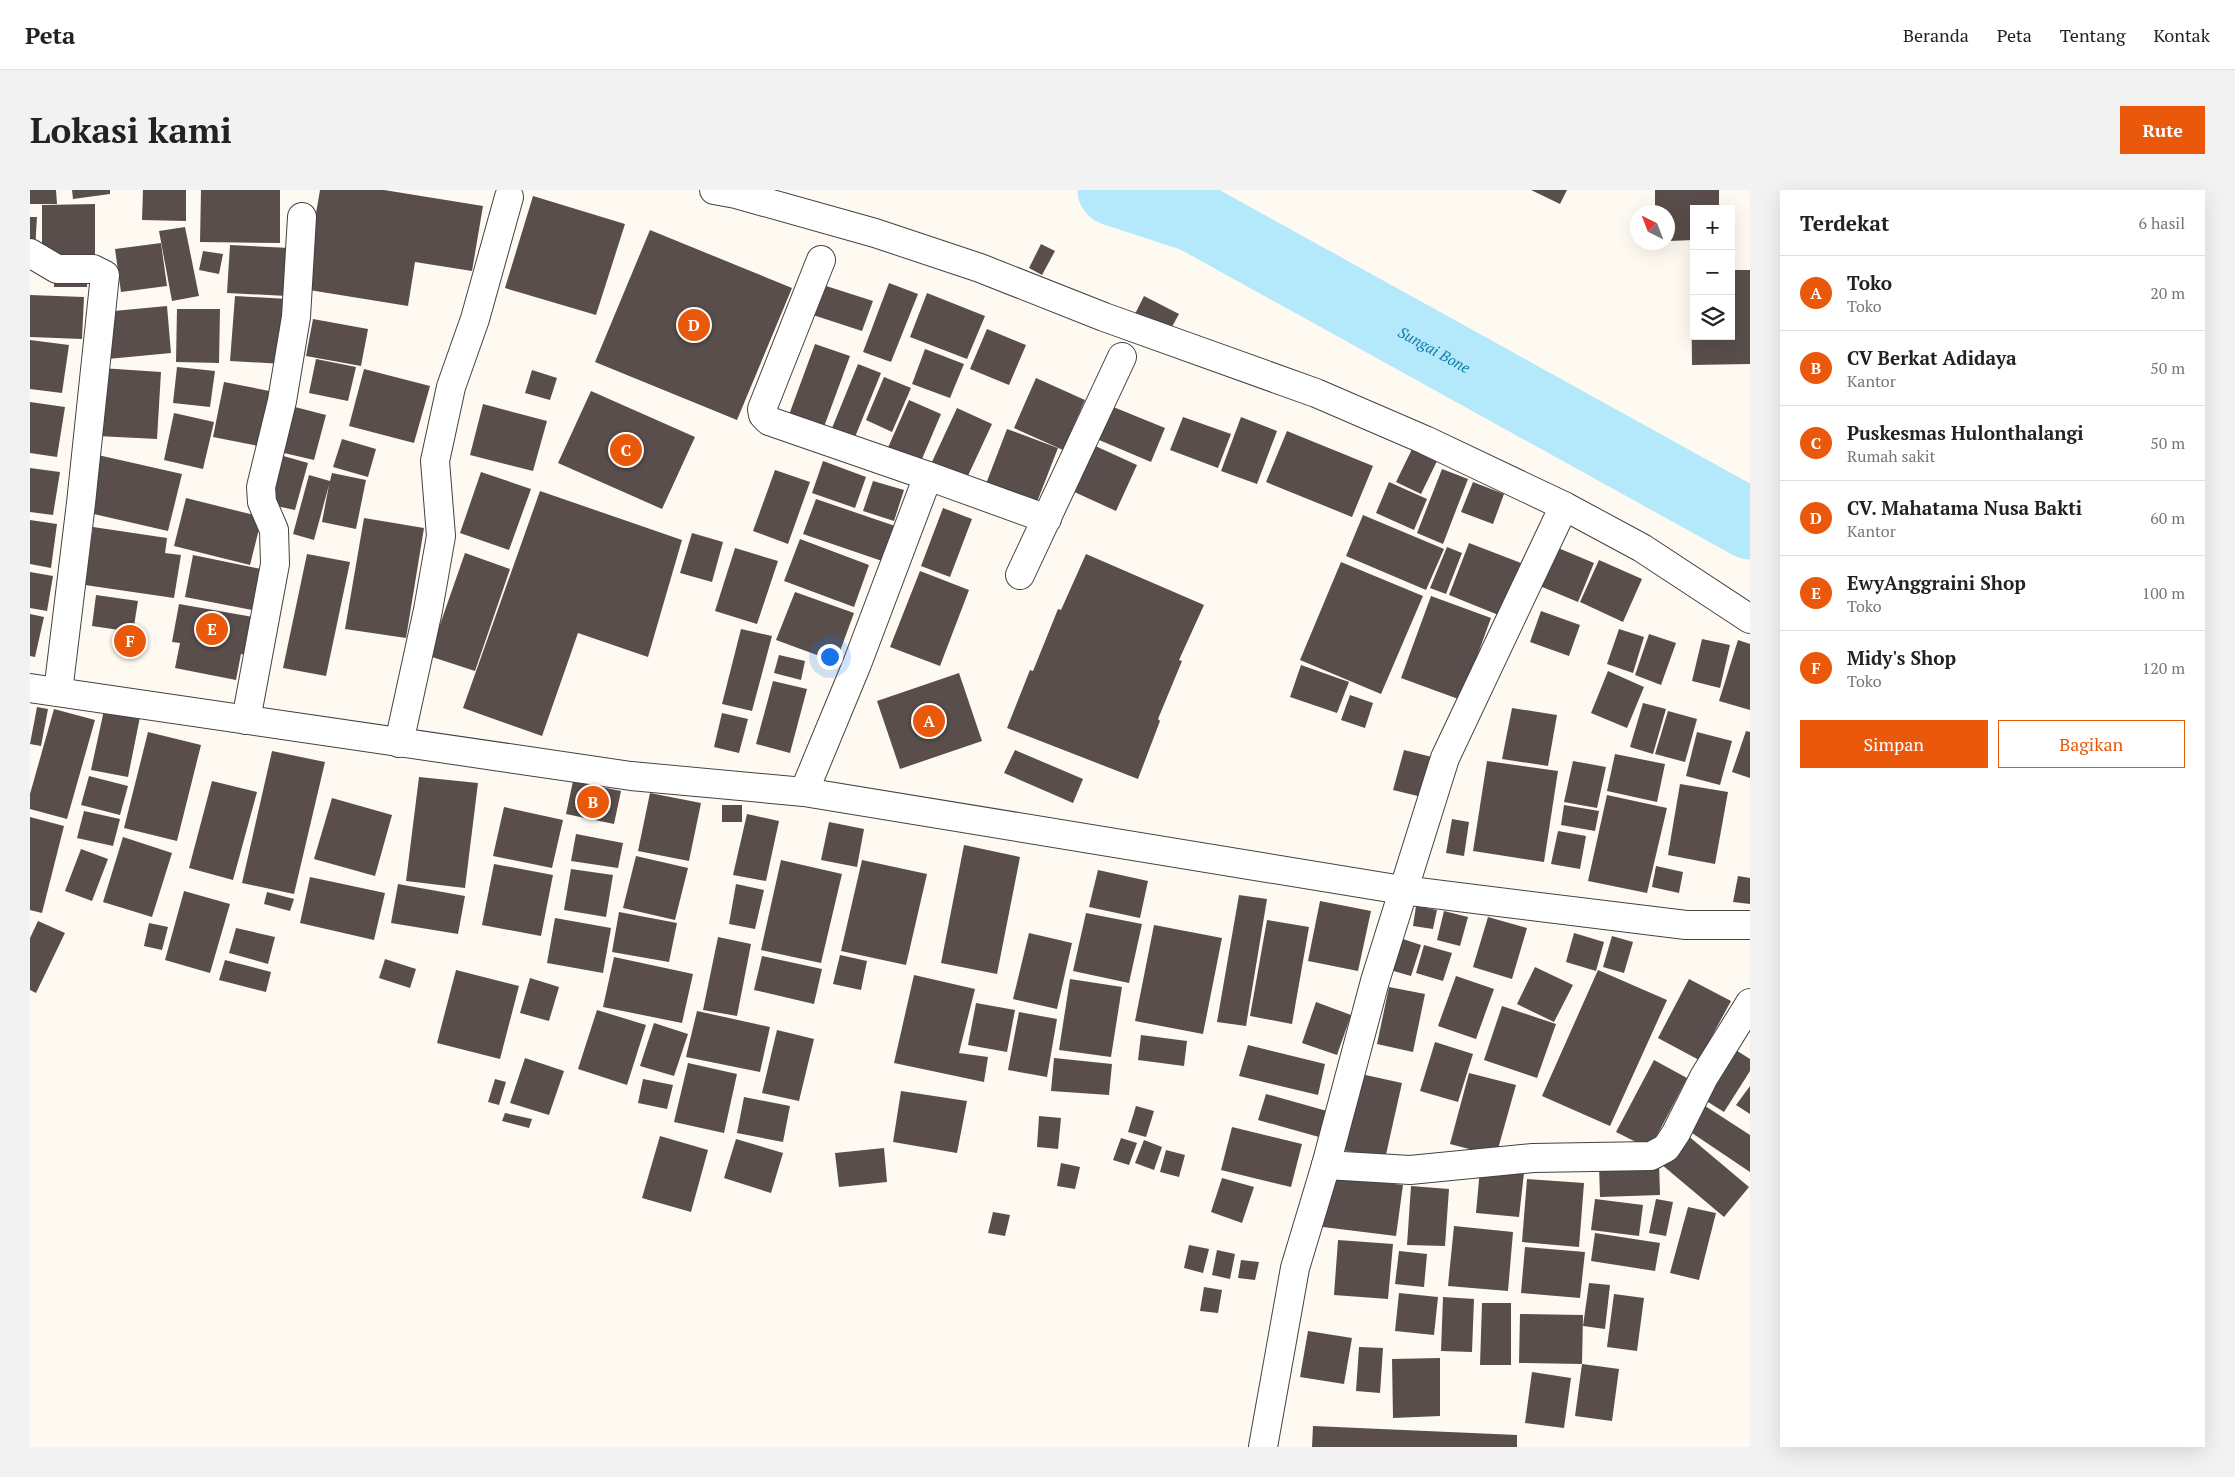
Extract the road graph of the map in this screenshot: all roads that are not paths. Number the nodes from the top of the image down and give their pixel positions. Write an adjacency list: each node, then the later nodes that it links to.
1 (714, 190): 8 (street)
2 (509, 197): 15 (street)
3 (302, 217): 14 (street)
4 (30, 253): 13 (street)
5 (822, 260): 7 (street)
6 (1122, 357): 9 (street)
7 (928, 476): 9 (street); 16 (street)
8 (1564, 506): 11 (street); 17 (street)
9 (1047, 519): 10 (street)
10 (1020, 575)
11 (1750, 620)
12 (30, 688): 13 (street)
13 (58, 692): 14 (street)
14 (246, 720): 15 (street)
15 (399, 743): 16 (street)
16 (804, 792): 17 (street)
17 (1402, 890): 18 (street); 20 (street)
18 (1750, 925)
19 (1750, 1003): 20 (street)
20 (1326, 1165): 21 (street)
21 (1264, 1447)

